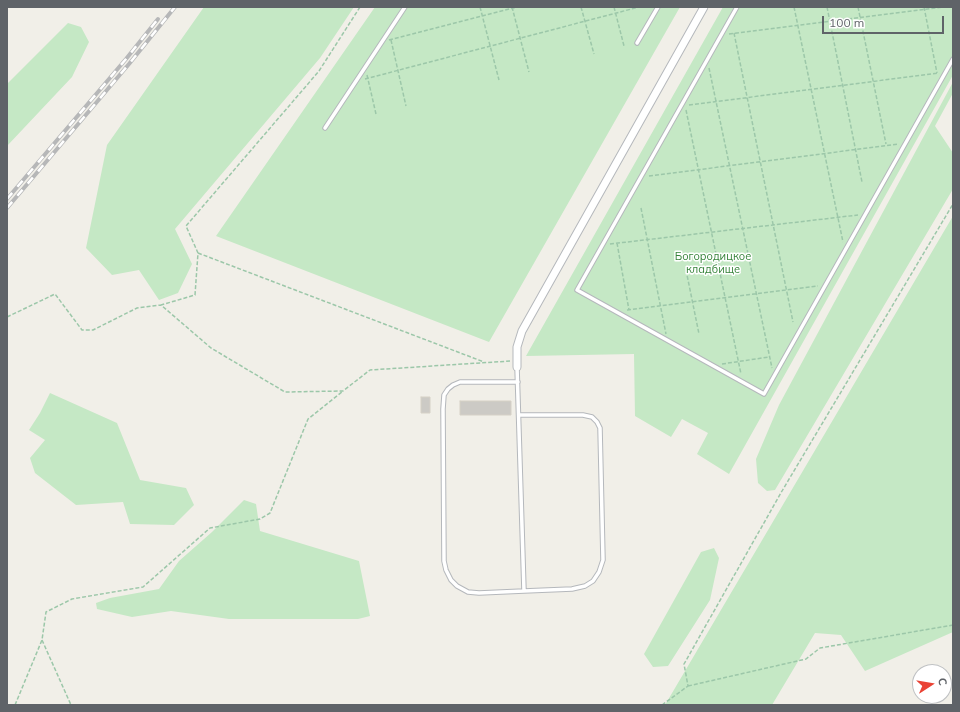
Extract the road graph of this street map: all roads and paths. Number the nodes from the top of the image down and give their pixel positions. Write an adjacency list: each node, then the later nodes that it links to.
1 (360, 7): 70 (path)
2 (405, 7): 27 (lane)
3 (480, 7): 18 (path)
4 (517, 7): 15 (path)
5 (581, 7): 20 (path)
6 (614, 7): 17 (path)
7 (639, 7): 17 (path)
8 (658, 7): 28 (lane)
9 (704, 7): 88 (street)
10 (737, 7): 24 (lane)
11 (794, 7): 22 (path)
12 (827, 7): 21 (path)
13 (858, 7): 19 (path)
14 (943, 7): 16 (path)
15 (512, 8): 18 (path); 25 (path)
16 (924, 8): 19 (path); 38 (path)
17 (616, 13): 20 (path); 30 (path)
18 (482, 16): 26 (path); 29 (path)
19 (860, 18): 21 (path); 42 (path)
20 (585, 21): 25 (path); 31 (path)
21 (830, 21): 22 (path); 43 (path)
22 (798, 25): 23 (path); 44 (path)
23 (734, 33): 24 (path); 45 (path)
24 (722, 35): 57 (lane)
25 (520, 38): 29 (path); 36 (path)
26 (391, 40): 27 (path); 35 (path)
27 (381, 42): 33 (lane)
28 (637, 43)
29 (490, 46): 35 (path); 40 (path)
30 (624, 46)
31 (594, 54)
32 (953, 59): 37 (lane)
33 (365, 67): 39 (path); 41 (lane)
34 (709, 68): 46 (path)
35 (398, 71): 39 (path); 47 (path)
36 (529, 72)
37 (945, 72): 38 (path); 50 (lane)
38 (937, 73): 42 (path)
39 (368, 79): 41 (path); 48 (path)
40 (499, 80)
41 (355, 82): 49 (lane)
42 (873, 82): 43 (path); 51 (path)
43 (843, 85): 44 (path); 52 (path)
44 (811, 89): 45 (path); 53 (path)
45 (747, 98): 46 (path); 54 (path)
46 (716, 102): 55 (path); 56 (path)
47 (406, 106)
48 (376, 114)
49 (325, 128)
50 (906, 143): 51 (path); 61 (lane)
51 (886, 145): 52 (path)
52 (856, 149): 53 (path); 58 (path)
53 (824, 153): 54 (path); 62 (path)
54 (760, 161): 55 (path); 63 (path)
55 (729, 165): 56 (path); 64 (path)
56 (698, 169): 57 (path); 65 (path)
57 (641, 177): 69 (lane)
58 (862, 182)
59 (953, 204): 98 (path)
60 (640, 208): 66 (path)
61 (866, 214): 62 (path); 72 (lane)
62 (838, 217): 63 (path); 68 (path)
63 (773, 225): 64 (path); 73 (path)
64 (742, 228): 65 (path); 74 (path)
65 (711, 232): 66 (path); 75 (path)
66 (647, 240): 67 (path); 78 (path)
67 (617, 243): 69 (path); 79 (path)
68 (843, 243)
69 (602, 245): 80 (lane)
70 (198, 253): 77 (path); 87 (path)
71 (686, 270): 76 (path)
72 (826, 285): 73 (path); 90 (lane)
73 (787, 290): 74 (path); 82 (path)
74 (756, 294): 75 (path); 85 (path)
75 (725, 298): 76 (path); 86 (path)
76 (693, 302): 78 (path); 83 (path)
77 (161, 305): 81 (path); 93 (path)
78 (661, 306): 79 (path); 84 (path)
79 (629, 310): 80 (path)
80 (616, 312): 89 (lane)
81 (7, 317)
82 (793, 322)
83 (700, 334)
84 (667, 338)
85 (770, 357): 86 (path); 90 (path)
86 (738, 362): 89 (path); 92 (path)
87 (486, 363): 88 (path); 93 (path)
88 (517, 364): 91 (lane)
89 (712, 365): 92 (lane)
90 (774, 376): 92 (lane)
91 (518, 382): 94 (lane); 95 (lane)
92 (742, 382)
93 (343, 391): 97 (path)
94 (519, 415): 95 (lane); 95 (lane)
95 (524, 591)
96 (953, 625): 98 (path)
97 (42, 640): 99 (path); 100 (path)
98 (688, 686): 101 (path)
99 (15, 705)
100 (72, 705)
101 (662, 705)

